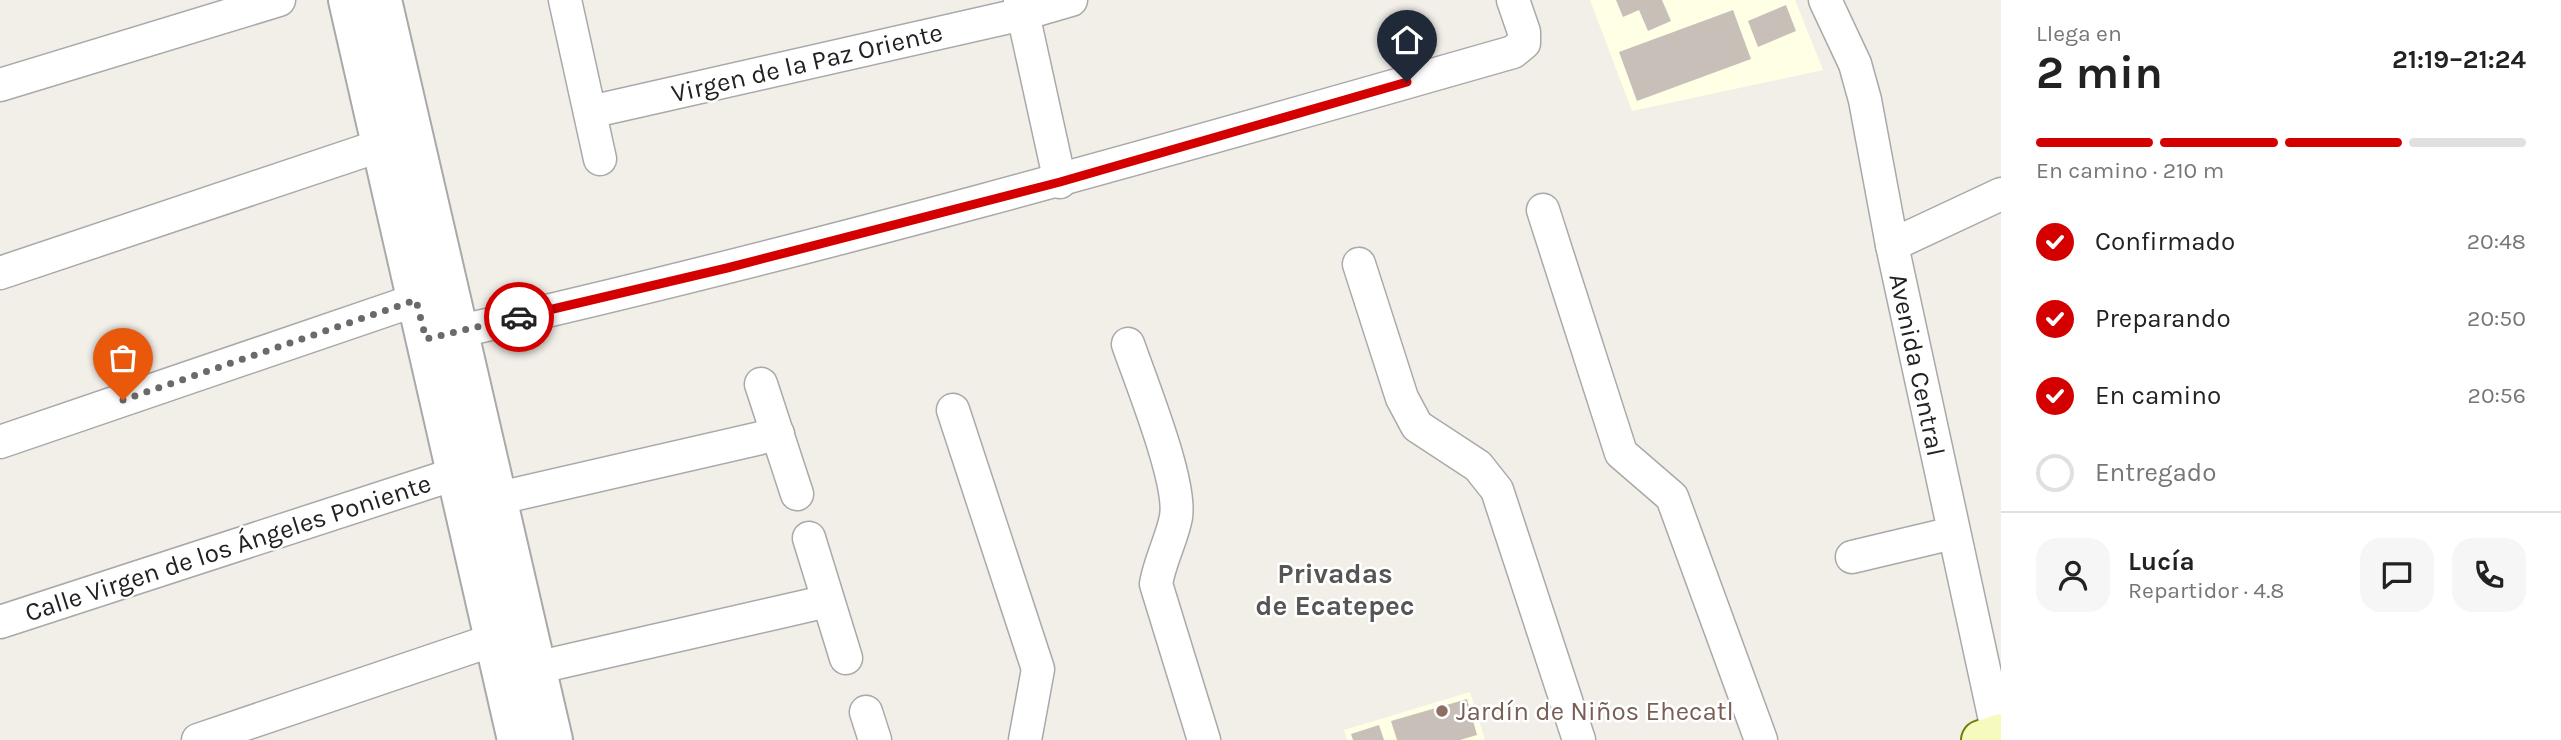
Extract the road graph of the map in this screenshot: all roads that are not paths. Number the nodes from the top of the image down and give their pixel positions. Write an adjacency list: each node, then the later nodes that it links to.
1 (279, 0): 9 (street)
2 (348, 0): 11 (street)
3 (382, 0): 20 (street)
4 (565, 0): 10 (street)
5 (1071, 0): 8 (street, Virgen de la Paz Oriente)
6 (1513, 0): 13 (street)
7 (1825, 0): 16 (street, Avenida Central)
8 (1021, 7): 10 (street, Virgen de la Paz Oriente); 13 (street)
9 (0, 85)
10 (590, 112): 12 (street)
11 (382, 145): 18 (street); 19 (street)
12 (600, 159)
13 (1060, 182): 20 (street)
14 (2001, 194): 16 (street)
15 (1543, 210): 44 (street)
16 (1892, 245): 29 (street, Avenida Central)
17 (1359, 264): 43 (street)
18 (0, 273)
19 (416, 300): 20 (street); 25 (street)
20 (443, 335): 26 (street); 28 (street)
21 (1128, 344): 42 (street)
22 (761, 384): 24 (street)
23 (953, 410): 41 (street)
24 (778, 434): 27 (street); 28 (street)
25 (0, 442)
26 (455, 474): 33 (street, Calle Virgen de los Ángeles Poniente); 34 (street)
27 (797, 494)
28 (495, 499): 36 (street)
29 (1953, 533): 31 (street); 37 (street, Avenida Central)
30 (809, 538): 32 (street)
31 (1852, 557)
32 (828, 601): 35 (street); 36 (street)
33 (0, 622)
34 (493, 640): 38 (street); 39 (street)
35 (846, 658)
36 (535, 668): 40 (street)
37 (1993, 736)
38 (198, 740)
39 (517, 740)
40 (553, 740)
41 (1025, 740)
42 (1204, 740)
43 (1579, 740)
44 (1761, 740)

